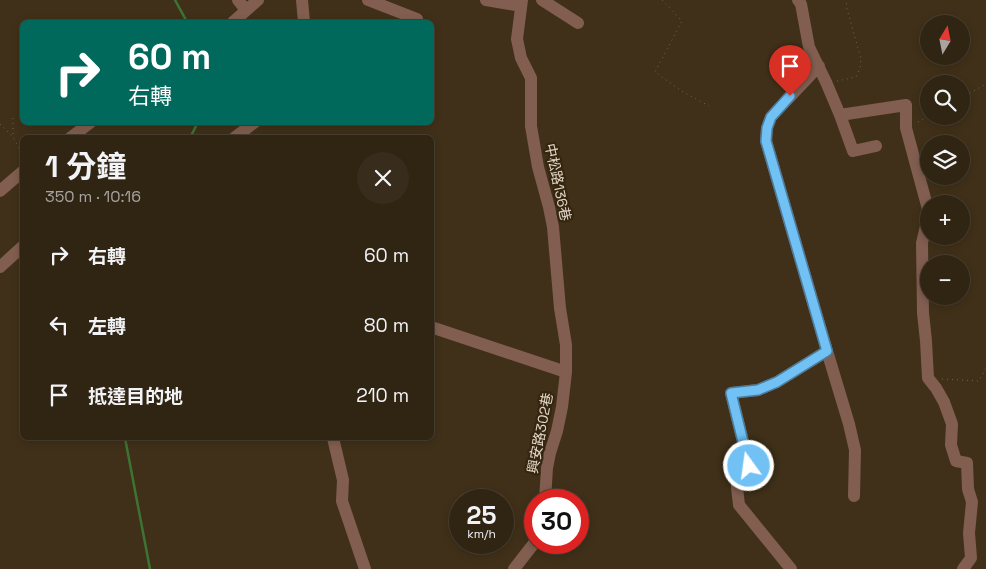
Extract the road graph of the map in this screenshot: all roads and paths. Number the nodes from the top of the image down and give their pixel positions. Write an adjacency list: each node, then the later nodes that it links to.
1 (238, 0): 11 (street)
2 (258, 0): 11 (street)
3 (302, 0): 14 (street)
4 (368, 0): 12 (street)
5 (486, 0): 10 (street)
6 (542, 0): 15 (street)
7 (662, 0): 20 (path)
8 (798, 0): 16 (street)
9 (846, 0): 17 (path)
10 (522, 3): 40 (street, 中松路136巷)
11 (246, 10): 13 (street)
12 (416, 19)
13 (235, 20)
14 (304, 20)
15 (578, 22)
16 (819, 66): 17 (street); 38 (street)
17 (826, 82): 21 (street)
18 (986, 84): 19 (path)
19 (970, 93)
20 (709, 106)
21 (840, 115): 27 (street); 31 (street)
22 (13, 118): 30 (path)
23 (920, 121): 27 (path)
24 (0, 124): 30 (path)
25 (87, 125): 28 (street)
26 (251, 125): 29 (street)
27 (906, 128): 41 (street)
28 (74, 135)
29 (238, 135)
30 (13, 138): 32 (path)
31 (876, 146)
32 (20, 150)
33 (20, 174): 34 (street)
34 (0, 191)
35 (20, 249): 36 (street)
36 (0, 267)
37 (434, 329): 40 (street)
38 (827, 351): 44 (street); 48 (street)
39 (986, 368): 41 (path)
40 (566, 372): 43 (street, 興安路302巷)
41 (928, 378): 49 (street)
42 (333, 440): 46 (street)
43 (546, 489)
44 (854, 496)
45 (526, 554): 47 (street)
46 (365, 569)
47 (514, 569)
48 (791, 569)
49 (963, 569)

